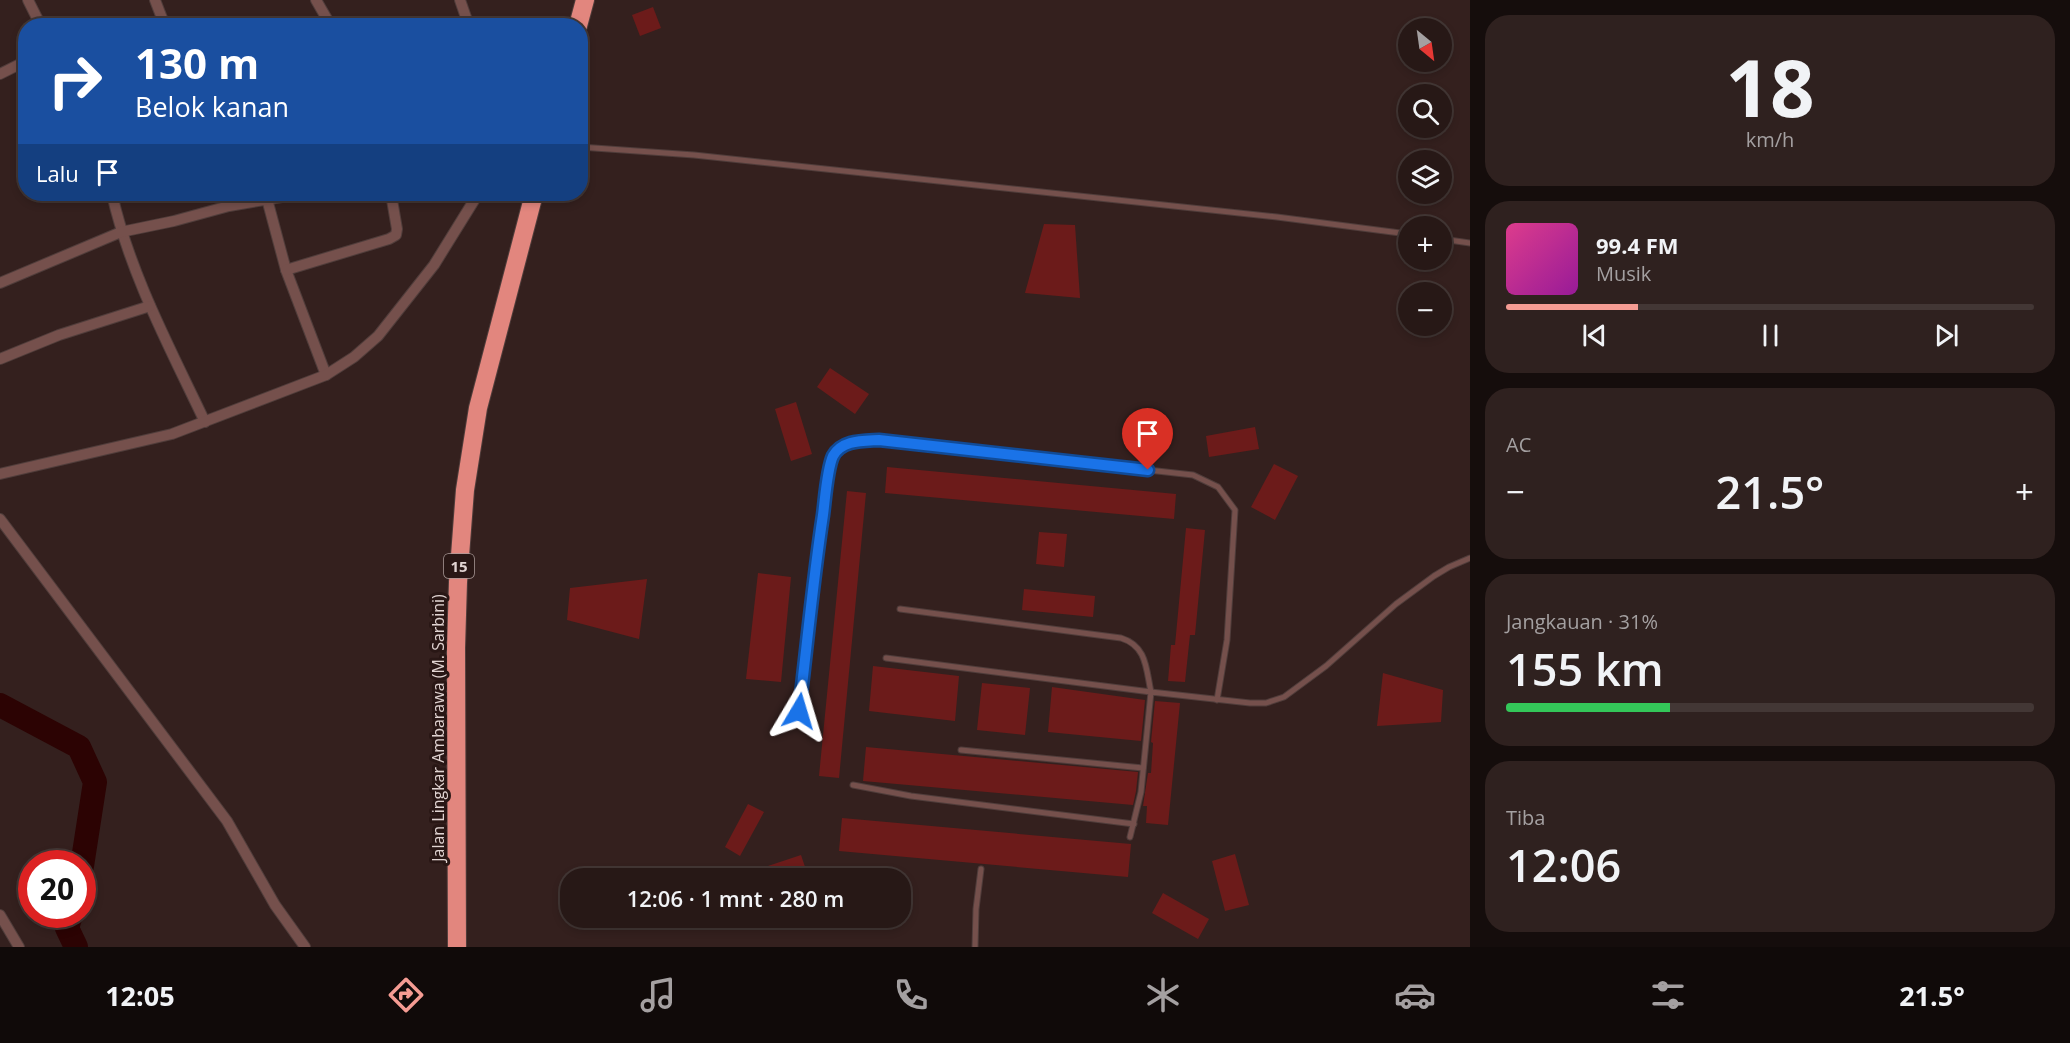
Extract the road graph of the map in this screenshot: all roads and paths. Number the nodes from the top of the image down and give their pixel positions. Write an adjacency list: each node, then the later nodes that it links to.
1 (28, 0): 6 (street)
2 (155, 0): 7 (street)
3 (316, 0): 8 (street)
4 (460, 0): 9 (street)
5 (585, 0): 10 (highway)
6 (37, 18)
7 (162, 18)
8 (326, 18)
9 (466, 18)
10 (580, 18)
11 (18, 65): 12 (street)
12 (0, 74)
13 (588, 148): 21 (lane)
14 (113, 201): 20 (street)
15 (258, 201): 20 (street)
16 (268, 201): 24 (street)
17 (392, 201): 24 (street)
18 (474, 201): 28 (street)
19 (532, 201): 47 (highway, Jalan Lingkar Ambarawa (M. Sarbini) / 15)
20 (120, 232): 25 (street); 26 (street)
21 (1398, 233)
22 (1452, 240): 23 (lane)
23 (1470, 243)
24 (286, 270): 28 (street)
25 (0, 283)
26 (150, 306): 27 (street); 29 (street)
27 (0, 359)
28 (326, 375): 29 (street)
29 (206, 422): 30 (street)
30 (0, 474)
31 (0, 519): 46 (street)
32 (1470, 558): 36 (lane)
33 (900, 609): 35 (lane)
34 (886, 658): 35 (lane)
35 (1151, 692): 36 (lane); 39 (lane)
36 (1217, 700): 37 (lane)
37 (799, 711)
38 (961, 750): 39 (lane)
39 (1143, 768): 41 (lane)
40 (853, 785): 41 (lane)
41 (1134, 824): 42 (lane)
42 (1130, 837)
43 (981, 869): 48 (lane)
44 (0, 915): 45 (street)
45 (19, 947)
46 (305, 947)
47 (458, 947)
48 (975, 947)

